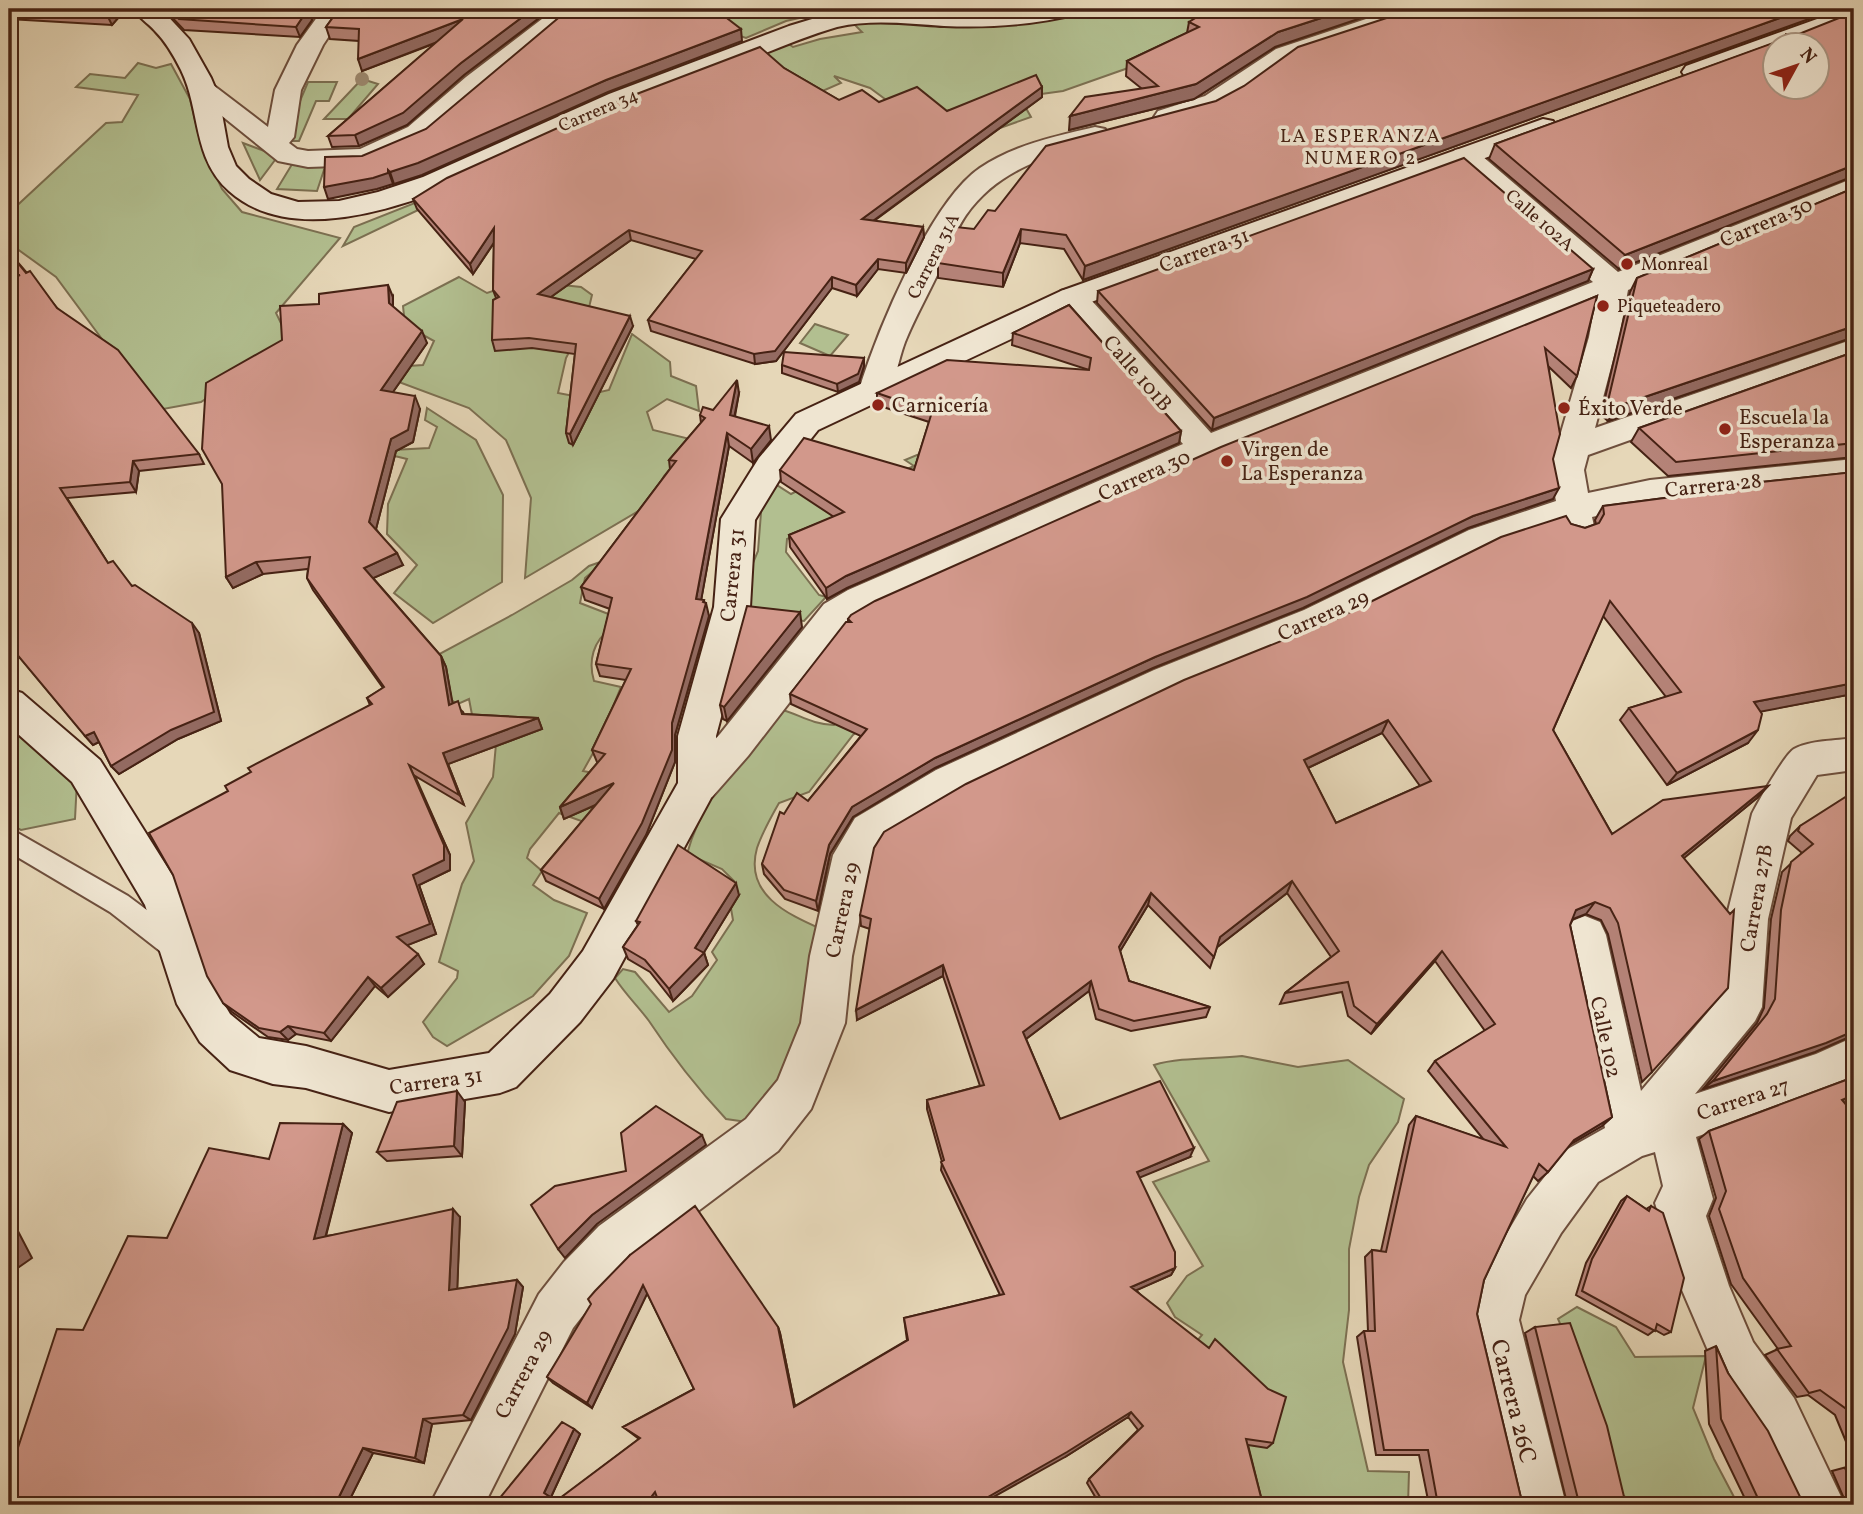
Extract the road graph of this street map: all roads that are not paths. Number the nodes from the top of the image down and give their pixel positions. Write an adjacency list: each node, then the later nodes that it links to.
1 (145, 9): 8 (street, Carrera 34)
2 (335, 9): 10 (street)
3 (570, 9): 10 (street, Carrera 34)
4 (1069, 9): 8 (street, Carrera 34)
5 (1420, 9): 16 (street, Carrera 31A)
6 (1854, 14): 7 (street)
7 (1673, 80)
8 (204, 91): 10 (street, Carrera 34)
9 (1569, 118): 11 (street, Carrera 31)
10 (271, 143)
11 (1465, 156): 13 (street, Calle 102A); 14 (street, Carrera 31)
12 (1854, 186): 13 (street, Carrera 30)
13 (1614, 285): 17 (street, Carrera 30); 18 (street)
14 (1072, 298): 16 (street, Carrera 31); 17 (street, Calle 101B)
15 (1854, 349): 18 (street)
16 (876, 390): 23 (street, Carrera 31)
17 (1205, 448): 23 (street, Carrera 30)
18 (1573, 448): 20 (street)
19 (1854, 471): 20 (street, Carrera 28)
20 (1575, 517): 29 (street, Carrera 29)
21 (9, 704): 26 (street, Carrera 31)
22 (1854, 754): 28 (street, Carrera 27B)
23 (698, 785): 26 (street, Carrera 31)
24 (9, 839): 26 (lane)
25 (1585, 935): 28 (street, Calle 102)
26 (179, 950)
27 (1854, 1058): 28 (street, Carrera 27)
28 (1650, 1130): 30 (street, Carrera 26C); 31 (street, Calle 102)
29 (456, 1505)
30 (1540, 1505)
31 (1819, 1505)

